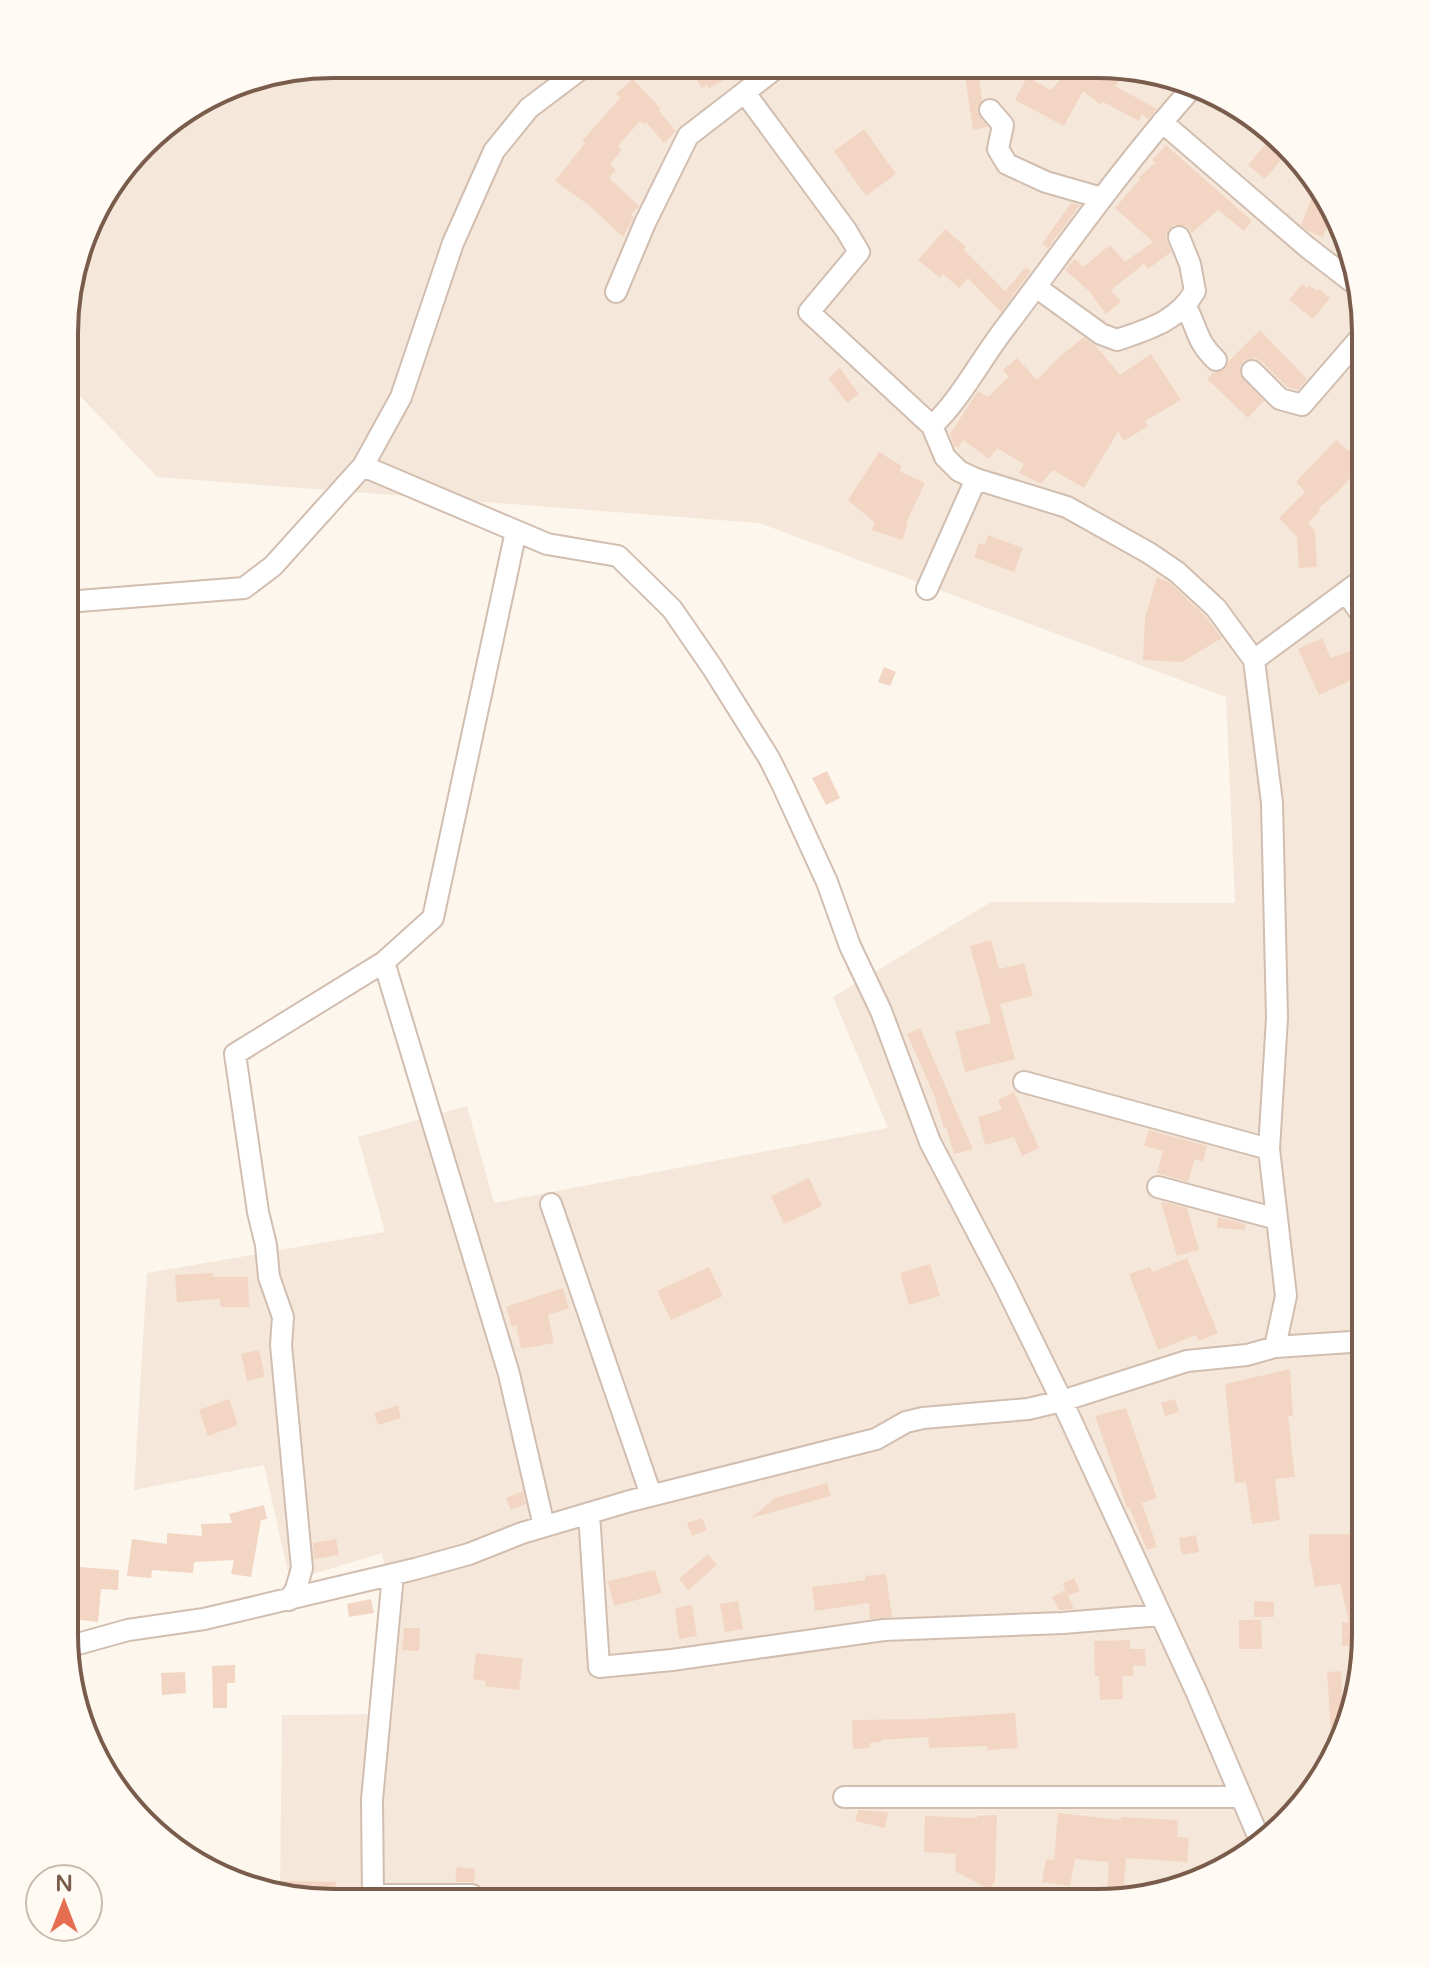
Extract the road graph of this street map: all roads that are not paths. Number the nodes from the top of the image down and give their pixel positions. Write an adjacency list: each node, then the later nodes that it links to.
1 (569, 78): 17 (street)
2 (764, 78): 3 (street)
3 (745, 93): 11 (street); 16 (street)
4 (1186, 94): 6 (street)
5 (990, 110): 7 (street)
6 (1162, 122): 7 (street); 9 (street)
7 (1102, 198): 10 (street)
8 (1179, 237): 12 (street)
9 (1345, 276)
10 (1036, 287): 12 (street); 16 (street)
11 (616, 292)
12 (1186, 307): 14 (street)
13 (1352, 347): 15 (street)
14 (1216, 360)
15 (1252, 371)
16 (932, 426): 18 (street)
17 (363, 466): 19 (street); 24 (street)
18 (976, 479): 21 (street); 25 (street)
19 (516, 531): 26 (street); 34 (street)
20 (1352, 588): 22 (street)
21 (927, 589)
22 (1346, 592): 23 (street); 25 (street)
23 (1352, 600)
24 (78, 601)
25 (1254, 660): 28 (street)
26 (384, 962): 37 (street); 39 (street)
27 (1024, 1082): 28 (street)
28 (1269, 1149): 31 (street)
29 (1158, 1187): 31 (street)
30 (551, 1204): 35 (street)
31 (1277, 1219): 33 (street)
32 (1351, 1342): 33 (street)
33 (1275, 1347): 34 (street)
34 (1062, 1401): 35 (street); 40 (street)
35 (651, 1495): 36 (street)
36 (589, 1513): 37 (street); 40 (street)
37 (544, 1526): 38 (street)
38 (393, 1574): 39 (street); 45 (street)
39 (289, 1600): 41 (street)
40 (1160, 1615): 43 (street)
41 (79, 1644)
42 (844, 1797): 43 (street)
43 (1239, 1797): 44 (street)
44 (1256, 1833)
45 (376, 1889)

